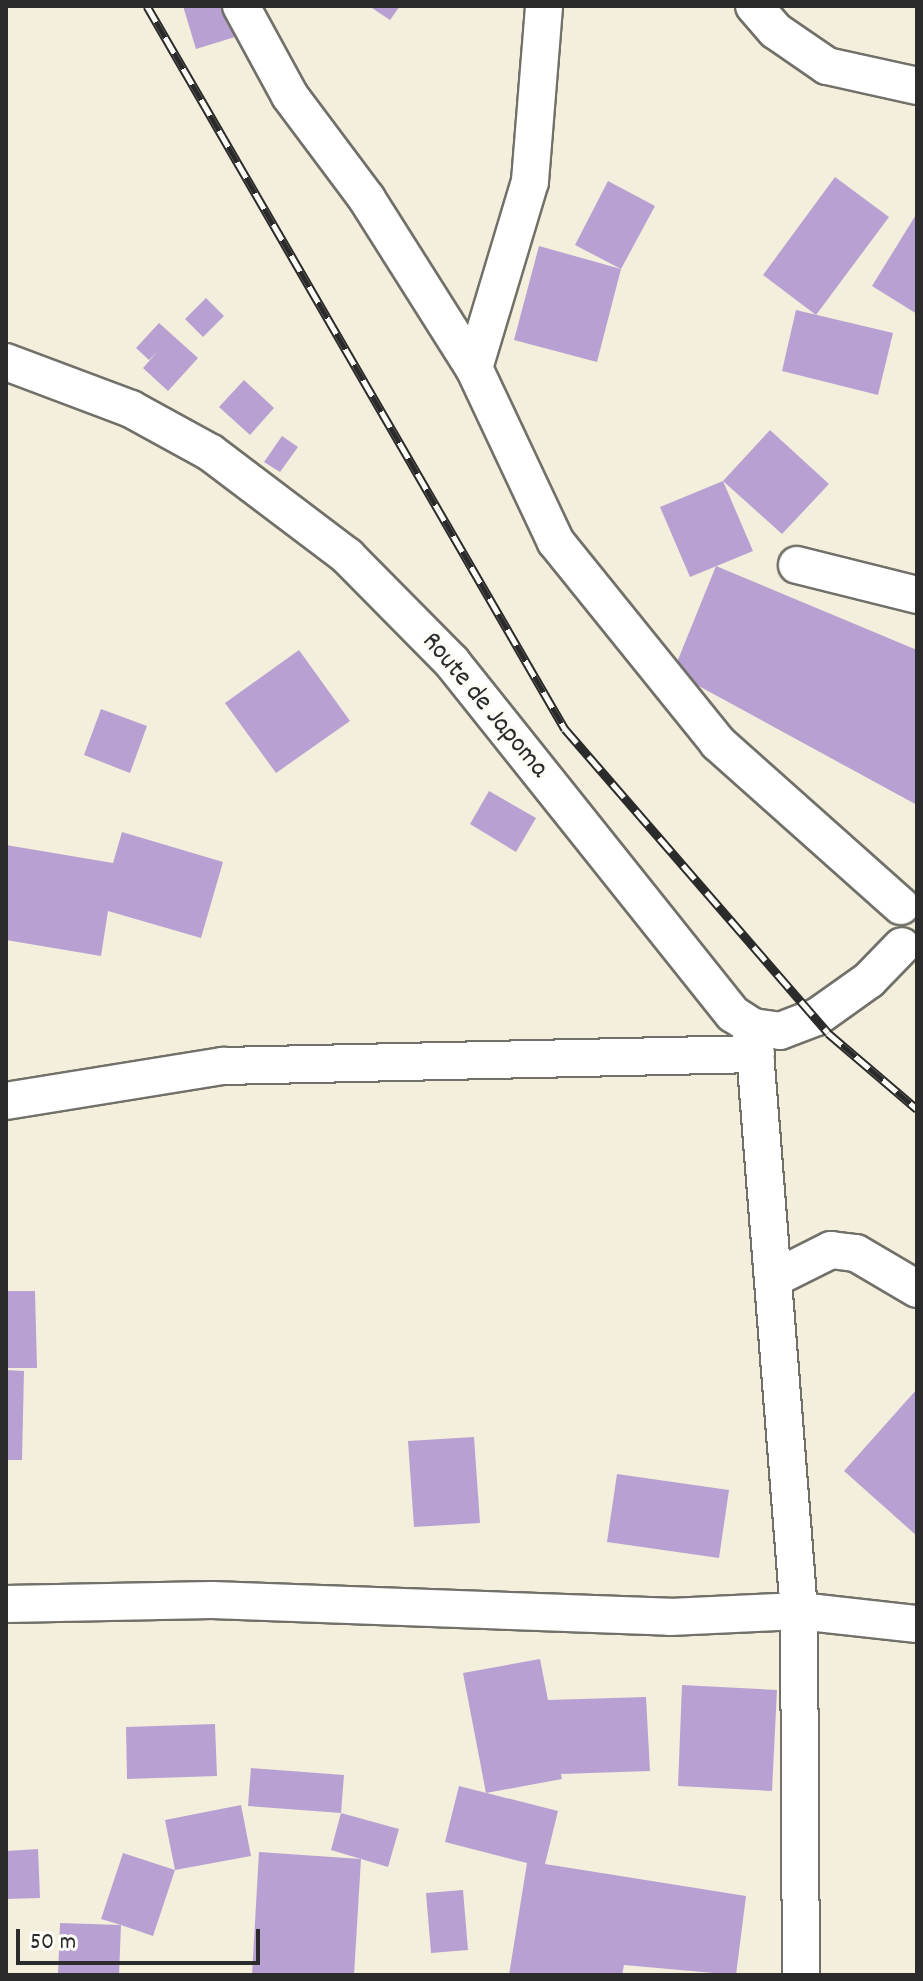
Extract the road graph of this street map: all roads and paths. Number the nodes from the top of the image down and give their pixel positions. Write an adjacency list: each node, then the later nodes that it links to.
1 (241, 6): 6 (street)
2 (544, 6): 6 (street)
3 (754, 6): 4 (street)
4 (917, 86)
5 (6, 362): 11 (street, Route de Japoma)
6 (474, 368): 9 (street)
7 (797, 565): 8 (street)
8 (917, 595)
9 (909, 902): 10 (street)
10 (910, 950): 11 (street)
11 (754, 1040): 12 (street); 13 (street)
12 (6, 1101)
13 (773, 1279): 14 (street); 16 (street)
14 (917, 1289)
15 (6, 1604): 16 (street)
16 (799, 1611): 17 (street); 18 (street)
17 (917, 1624)
18 (801, 1975)

